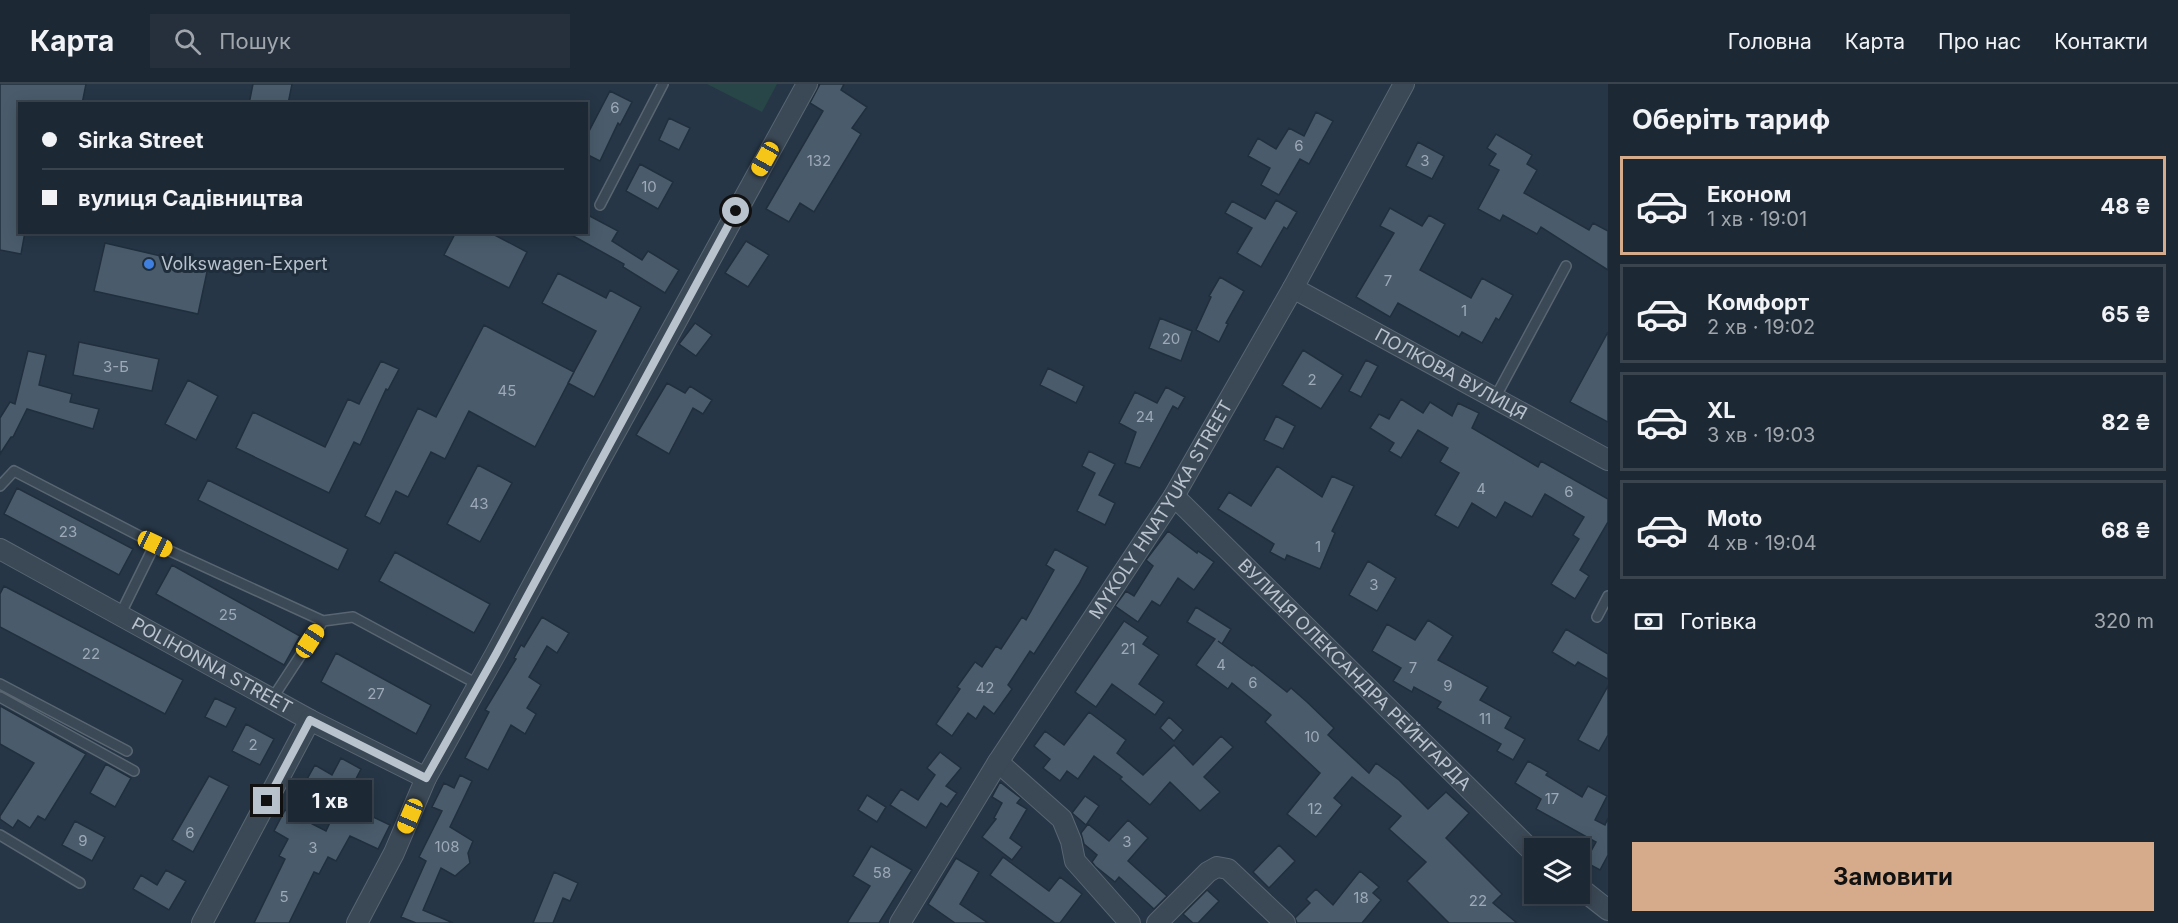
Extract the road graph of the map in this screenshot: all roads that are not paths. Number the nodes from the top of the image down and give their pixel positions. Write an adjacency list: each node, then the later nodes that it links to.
1 (663, 84): 4 (lane)
2 (807, 84): 18 (street)
3 (1404, 84): 6 (street, MYKOLY HNATYUKA STREET)
4 (600, 205)
5 (1566, 266): 7 (lane)
6 (1293, 288): 7 (street, ПОЛКОВА ВУЛИЦЯ); 10 (street, MYKOLY HNATYUKA STREET)
7 (1495, 398): 8 (street, ПОЛКОВА ВУЛИЦЯ)
8 (1608, 460)
9 (0, 486): 11 (lane)
10 (1174, 496): 23 (street, MYKOLY HNATYUKA STREET); 27 (street, ВУЛИЦЯ ОЛЕКСАНДРА РЕЙНГАРДА)
11 (155, 544): 14 (lane); 16 (lane)
12 (0, 549): 14 (street, POLIHONNA STREET)
13 (1608, 596): 15 (lane)
14 (120, 615): 20 (street, POLIHONNA STREET)
15 (1597, 617)
16 (322, 621): 18 (lane); 20 (lane)
17 (0, 684): 22 (lane)
18 (479, 685): 25 (street)
19 (0, 697): 24 (lane)
20 (272, 699): 21 (street, POLIHONNA STREET)
21 (310, 720): 25 (street, POLIHONNA STREET); 31 (street)
22 (126, 751)
23 (998, 762): 33 (street, MYKOLY HNATYUKA STREET); 34 (street)
24 (134, 771)
25 (426, 778): 32 (street)
26 (0, 835): 28 (lane)
27 (1524, 843)
28 (80, 883)
29 (1590, 896): 30 (street)
30 (1608, 910)
31 (202, 923)
32 (357, 923)
33 (900, 923)
34 (1130, 923)
35 (1157, 923): 36 (street)
36 (1285, 923)

